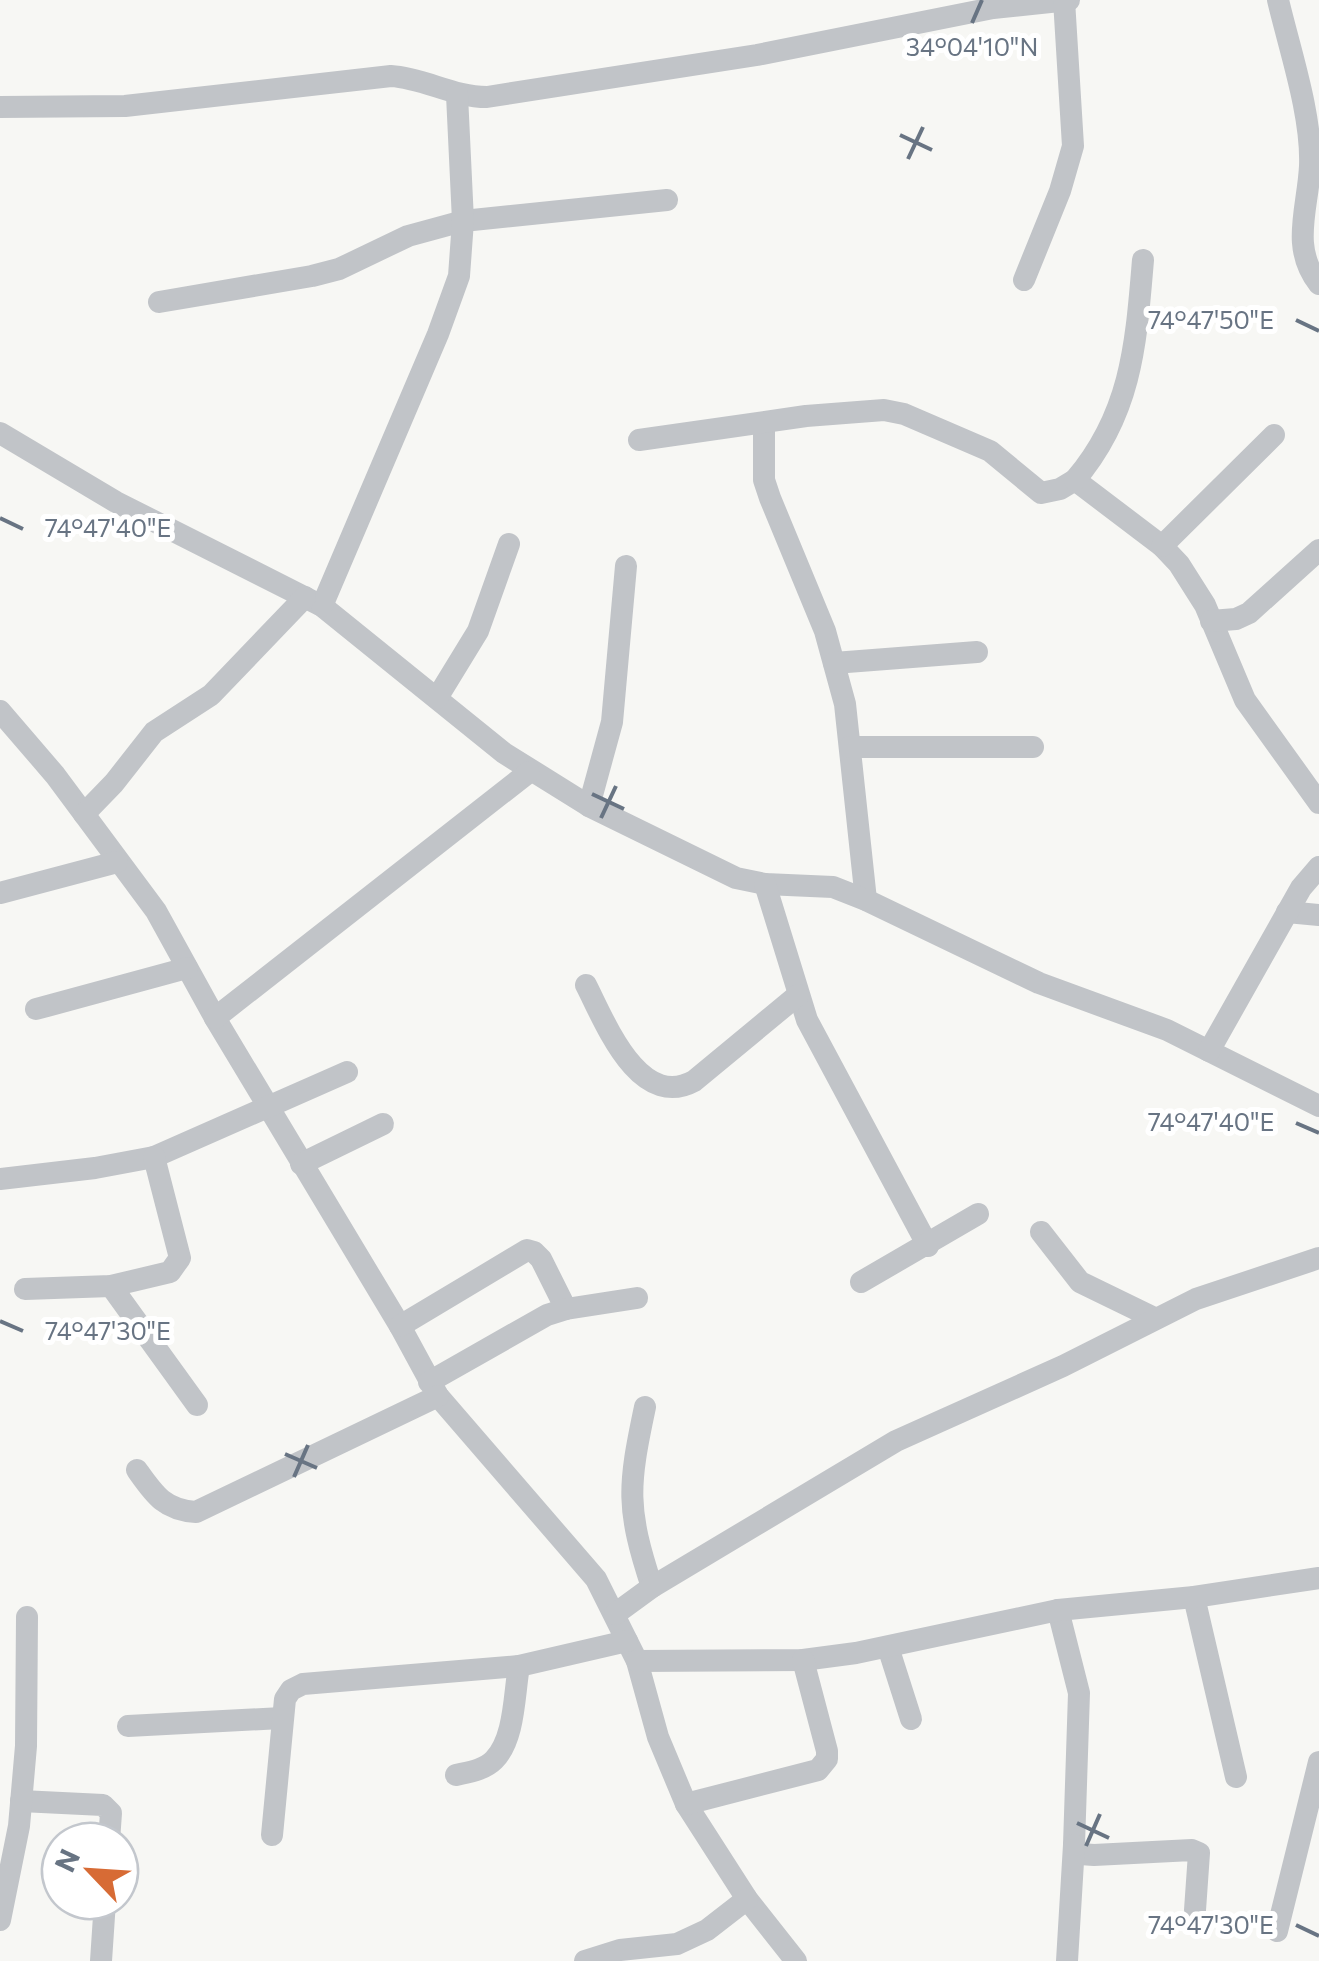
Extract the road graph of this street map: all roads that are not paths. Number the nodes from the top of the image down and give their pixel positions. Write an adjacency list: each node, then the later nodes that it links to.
1 (1066, 0): 3 (street); 9 (street)
2 (1278, 0): 10 (street)
3 (993, 4): 4 (street)
4 (457, 94): 5 (street); 7 (street)
5 (0, 107)
6 (668, 200): 7 (street)
7 (462, 221): 11 (street); 21 (street)
8 (1143, 260): 16 (street)
9 (1024, 280)
10 (1319, 284)
11 (159, 302)
12 (764, 423): 15 (street); 16 (street); 24 (street)
13 (0, 433): 21 (street)
14 (1274, 434): 18 (street)
15 (639, 440)
16 (1075, 480): 18 (street)
17 (509, 544): 25 (street)
18 (1162, 546): 22 (street)
19 (1319, 550): 22 (street)
20 (626, 566): 31 (street)
21 (313, 602): 25 (street); 32 (street)
22 (1211, 621): 30 (street)
23 (977, 652): 24 (street)
24 (834, 663): 27 (street)
25 (437, 698): 29 (street)
26 (0, 711): 32 (street)
27 (850, 747): 28 (street); 37 (street)
28 (1033, 747)
29 (529, 772): 31 (street); 44 (street)
30 (1319, 803)
31 (589, 806): 35 (street)
32 (84, 814): 33 (street)
33 (118, 862): 36 (street); 40 (street)
34 (1319, 868): 38 (street)
35 (765, 884): 37 (street); 42 (street)
36 (0, 893)
37 (866, 900): 45 (street)
38 (1287, 912): 39 (street); 45 (street)
39 (1319, 916)
40 (187, 968): 43 (street); 44 (street)
41 (586, 985): 42 (street)
42 (798, 994): 55 (street)
43 (36, 1009)
44 (214, 1018): 48 (street)
45 (1209, 1051): 47 (street)
46 (347, 1072): 48 (street)
47 (1319, 1106)
48 (267, 1107): 50 (street); 51 (street)
49 (383, 1124): 51 (street)
50 (154, 1157): 52 (street); 58 (street)
51 (301, 1164): 63 (street)
52 (0, 1179)
53 (978, 1214): 55 (street)
54 (1042, 1232): 62 (street)
55 (928, 1246): 57 (street)
56 (1319, 1258): 62 (street)
57 (862, 1282)
58 (112, 1286): 59 (street); 65 (street)
59 (25, 1290)
60 (638, 1298): 61 (street)
61 (566, 1308): 63 (street); 64 (street)
62 (1154, 1318): 69 (street)
63 (400, 1326): 64 (street)
64 (433, 1389): 67 (street); 72 (street)
65 (197, 1405)
66 (645, 1407): 69 (street)
67 (137, 1470)
68 (1319, 1578): 70 (street)
69 (652, 1586): 72 (street)
70 (1194, 1596): 71 (street); 83 (street)
71 (1058, 1610): 74 (street); 89 (street)
72 (615, 1614): 75 (street)
73 (27, 1617): 84 (street)
74 (888, 1646): 76 (street); 79 (street)
75 (632, 1651): 76 (street); 77 (street); 85 (street)
76 (803, 1660): 85 (street)
77 (519, 1666): 78 (street); 82 (street)
78 (282, 1718): 80 (street); 88 (street)
79 (911, 1720)
80 (128, 1726)
81 (1319, 1762): 94 (street)
82 (456, 1775)
83 (1236, 1777)
84 (21, 1802): 86 (street); 87 (street)
85 (686, 1804): 90 (street)
86 (110, 1821)
87 (9, 1826): 91 (street)
88 (272, 1834)
89 (1074, 1845): 92 (street); 98 (street)
90 (747, 1899): 96 (street); 97 (street)
91 (1, 1909)
92 (1195, 1910)
93 (104, 1921): 95 (street)
94 (1276, 1930)
95 (101, 1961)
96 (584, 1961)
97 (796, 1961)
98 (1067, 1961)

